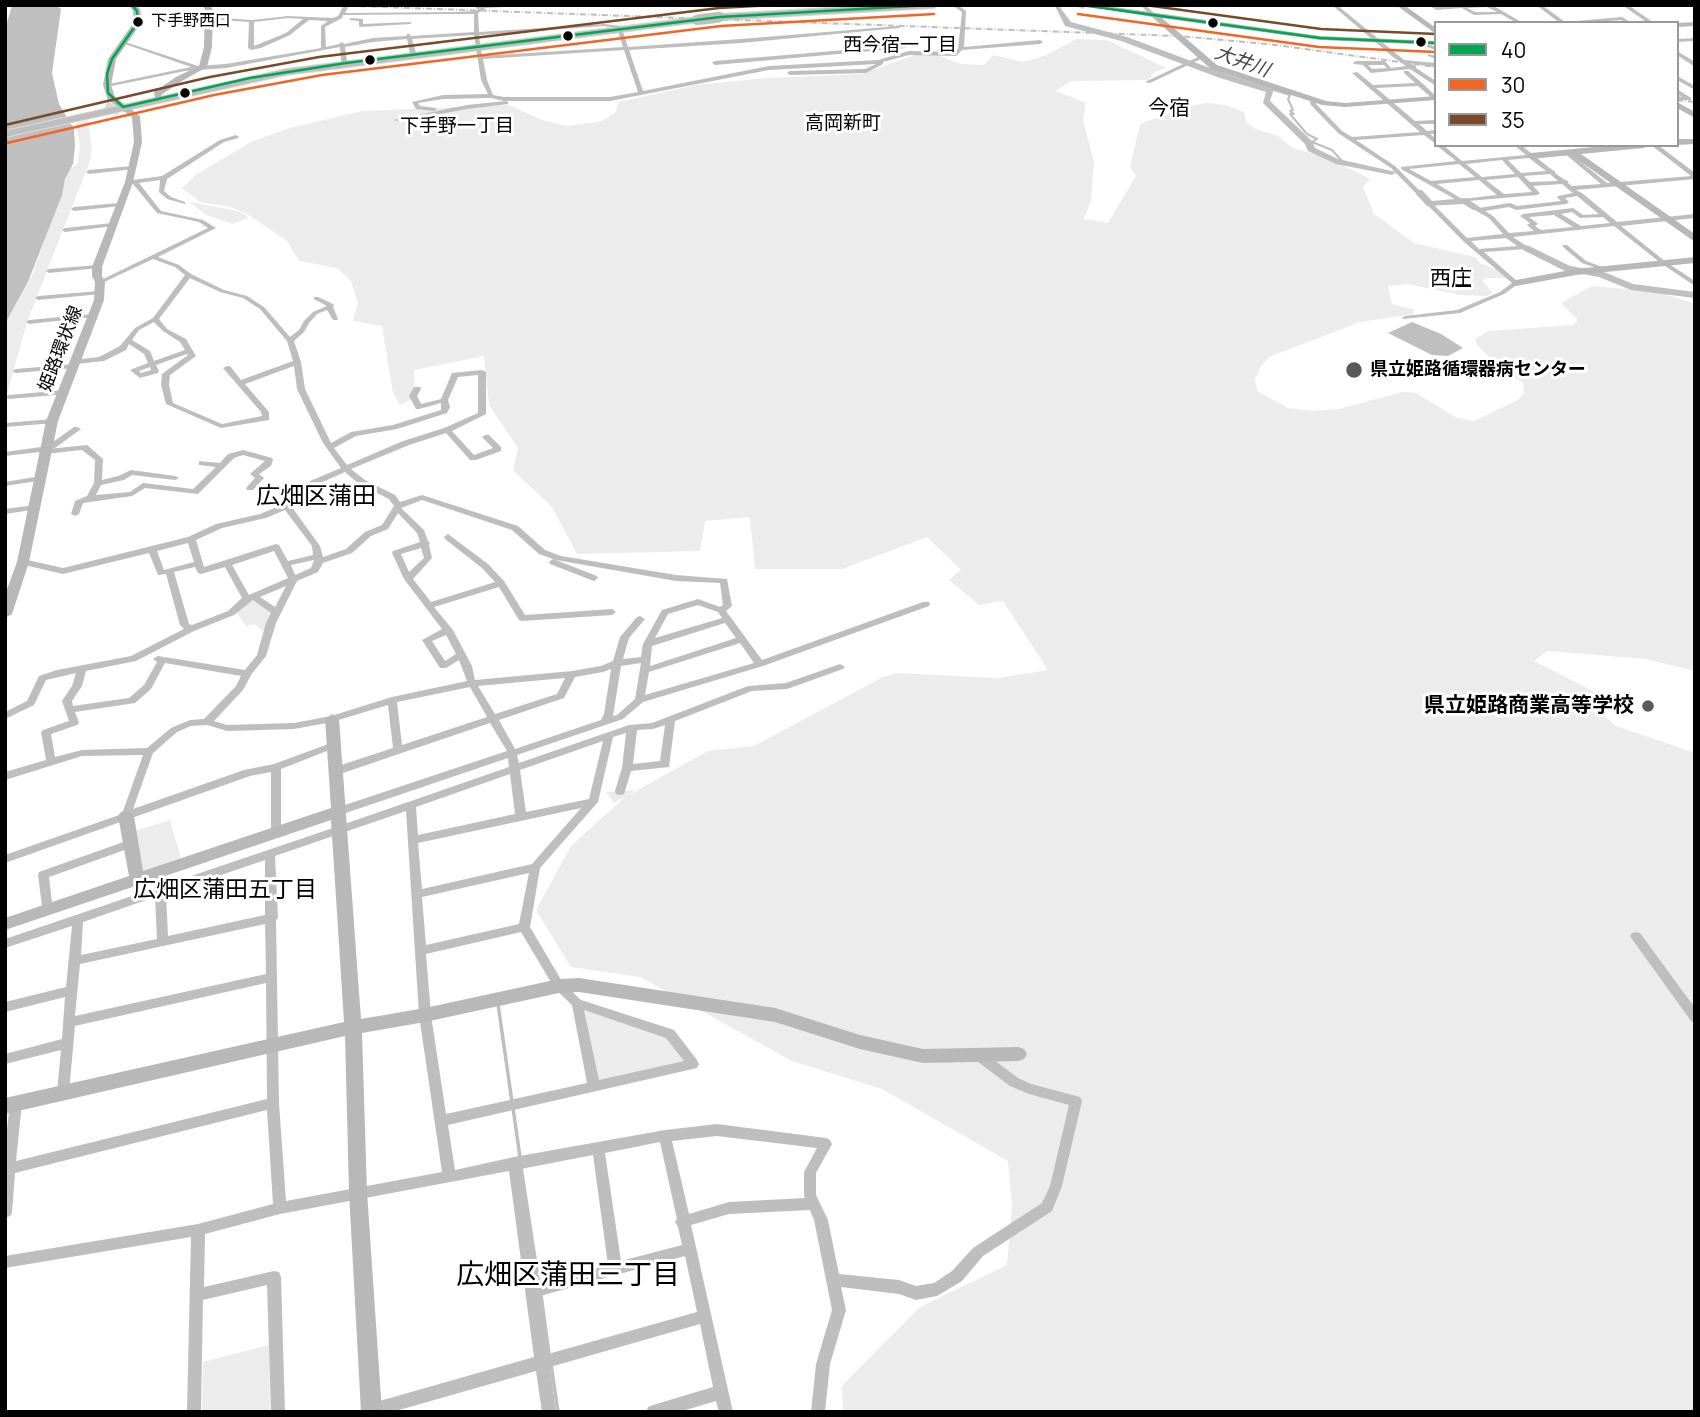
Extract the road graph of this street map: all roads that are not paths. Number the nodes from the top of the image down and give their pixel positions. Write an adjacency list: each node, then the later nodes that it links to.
1 (132, 5): 41 (street)
2 (206, 5): 23 (street)
3 (347, 5): 21 (street)
4 (384, 5): 17 (street)
5 (540, 5): 19 (street)
6 (892, 5): 18 (highway)
7 (934, 5): 26 (highway, bridge)
8 (954, 5): 53 (street)
9 (1081, 5): 22 (street)
10 (1116, 5): 22 (street)
11 (1142, 5): 22 (street)
12 (1334, 5): 43 (street)
13 (1399, 5): 37 (street)
14 (1431, 5): 28 (street)
15 (1538, 5): 29 (street)
16 (1623, 5): 32 (street)
17 (413, 6): 19 (street); 20 (street)
18 (877, 6): 26 (highway)
19 (477, 8): 20 (street); 38 (street)
20 (413, 13): 21 (street); 33 (street)
21 (342, 14): 25 (street)
22 (1154, 15): 43 (street); 58 (street)
23 (208, 18): 27 (street); 69 (street)
24 (308, 18): 25 (street); 27 (street); 27 (street)
25 (335, 19): 33 (street); 49 (street)
26 (695, 19): 35 (highway)
27 (252, 21)
28 (1517, 21)
29 (1562, 21)
30 (1594, 21): 31 (street)
31 (1626, 21)
32 (1649, 21)
33 (410, 23): 39 (street)
34 (899, 27): 36 (street)
35 (619, 28): 38 (street); 48 (highway); 52 (street)
36 (886, 28): 40 (street); 50 (street)
37 (1434, 31)
38 (476, 33): 39 (street); 48 (street)
39 (406, 37): 46 (street); 54 (street)
40 (800, 37): 47 (street); 57 (street)
41 (124, 42): 69 (street); 78 (street)
42 (1040, 43): 53 (street)
43 (1379, 43): 44 (street); 63 (street)
44 (1420, 43): 45 (street); 51 (street)
45 (1434, 43)
46 (342, 44): 49 (street); 62 (street)
47 (705, 44): 52 (street); 64 (street)
48 (477, 46): 54 (highway); 59 (street); 92 (highway)
49 (323, 47): 69 (street)
50 (904, 47): 55 (street); 57 (street)
51 (1434, 48)
52 (624, 49): 59 (street); 81 (street)
53 (961, 49): 55 (street)
54 (412, 52): 62 (highway)
55 (909, 53): 61 (street)
56 (1679, 54): 67 (street)
57 (810, 55): 64 (street)
58 (1202, 57): 75 (street); 89 (street)
59 (480, 58): 84 (street)
60 (865, 58): 73 (street)
61 (888, 59): 71 (street); 73 (street)
62 (344, 61): 83 (highway)
63 (1406, 61): 66 (street); 68 (street)
64 (715, 63): 73 (street)
65 (1356, 64): 68 (street)
66 (1434, 65)
67 (1695, 65)
68 (1414, 67): 76 (street)
69 (200, 68): 78 (street); 83 (street)
70 (1406, 72): 77 (street)
71 (790, 73)
72 (1354, 73): 79 (street)
73 (723, 77): 81 (street)
74 (1679, 79): 80 (street)
75 (1148, 82)
76 (1434, 82)
77 (1420, 84): 79 (street); 85 (street)
78 (107, 85): 91 (street); 92 (street)
79 (1372, 86): 90 (street)
80 (1695, 88)
81 (641, 92): 88 (street)
82 (1679, 92): 87 (street)
83 (158, 96): 92 (highway)
84 (491, 96): 88 (street); 93 (street)
85 (1434, 97)
86 (1434, 98): 90 (street)
87 (1679, 98)
88 (511, 99): 98 (street)
89 (1313, 100): 90 (street); 103 (street)
90 (1391, 102): 97 (street)
91 (106, 105)
92 (121, 108): 101 (highway); 115 (street)
93 (438, 108)
94 (1690, 110): 95 (street)
95 (1695, 116)
96 (1434, 122): 97 (street)
97 (1414, 123): 99 (street)
98 (414, 127)
99 (1424, 132): 100 (street); 103 (street); 104 (street)
100 (1434, 132)
101 (5, 133)
102 (236, 137): 122 (street)
103 (1350, 139): 114 (street)
104 (1434, 141)
105 (1441, 147): 113 (street)
106 (1520, 147): 110 (street)
107 (1614, 147): 109 (street)
108 (1657, 147): 121 (street)
109 (1568, 150): 110 (street); 128 (street); 129 (street)
110 (1531, 156): 111 (street); 118 (street)
111 (1503, 158): 112 (street); 119 (street)
112 (1485, 160): 113 (street); 120 (street)
113 (1459, 162): 116 (street); 123 (street)
114 (1393, 167): 116 (street); 156 (street)
115 (132, 168): 117 (street); 124 (street)
116 (1404, 168): 126 (street)
117 (89, 172)
118 (1553, 172): 119 (street); 125 (street)
119 (1521, 175): 120 (street); 127 (street)
120 (1505, 176): 123 (street)
121 (1695, 176): 128 (street)
122 (164, 178): 124 (street); 135 (street)
123 (1480, 178): 126 (street); 133 (street)
124 (132, 182): 137 (street); 161 (street)
125 (1566, 182): 127 (street); 130 (street)
126 (1431, 183): 134 (street)
127 (1528, 184): 132 (street)
128 (1620, 184): 129 (street); 148 (street)
129 (1606, 185): 130 (street)
130 (1573, 188): 131 (street)
131 (1580, 194): 136 (street); 146 (street)
132 (1520, 195): 133 (street); 138 (street)
133 (1502, 196): 134 (street)
134 (1464, 200): 141 (street)
135 (183, 203)
136 (1555, 203): 138 (street); 142 (street)
137 (119, 205): 140 (street); 150 (street)
138 (1532, 206): 139 (street); 143 (street)
139 (1520, 208): 141 (street); 145 (street)
140 (74, 209)
141 (1478, 210): 154 (street)
142 (1566, 211): 144 (street); 146 (street)
143 (1541, 213): 144 (street); 145 (street)
144 (1556, 213): 151 (street)
145 (1529, 215): 153 (street)
146 (1604, 215): 149 (street)
147 (1695, 216): 148 (street)
148 (1667, 219): 149 (street); 155 (street)
149 (1617, 224): 151 (street); 163 (street)
150 (112, 225): 152 (street); 164 (street)
151 (1580, 228): 153 (street)
152 (65, 230)
153 (1541, 233): 154 (street)
154 (1507, 235): 156 (street); 158 (street)
155 (1695, 239)
156 (1465, 240): 159 (street)
157 (1565, 246): 165 (street)
158 (1523, 247): 159 (street); 160 (street)
159 (1477, 251): 168 (street)
160 (1545, 256)
161 (152, 257): 167 (street); 170 (street)
162 (1695, 260): 163 (street)
163 (1664, 263): 165 (street); 169 (street)
164 (97, 268): 166 (street); 170 (street, 姫路環状線)
165 (1605, 269): 168 (street)
166 (49, 271)
167 (188, 275): 176 (street); 180 (street)
168 (1516, 283): 175 (street)
169 (1695, 284)
170 (99, 287): 171 (street); 174 (street, 姫路環状線)
171 (38, 298)
172 (316, 298): 173 (street)
173 (329, 307): 177 (street); 180 (street)
174 (92, 316): 178 (street); 183 (street, 姫路環状線)
175 (1405, 318)
176 (155, 319): 179 (street); 181 (street)
177 (335, 319)
178 (29, 322)
179 (129, 341): 181 (street); 183 (street)
180 (290, 341): 182 (street)
181 (188, 351): 186 (street)
182 (297, 362): 186 (street); 196 (street)
183 (75, 364): 185 (street); 188 (street, 姫路環状線)
184 (227, 368): 186 (street)
185 (16, 371)
186 (240, 383)
187 (417, 389): 190 (street)
188 (65, 392): 189 (street); 191 (street, 姫路環状線)
189 (9, 397)
190 (444, 400): 194 (street); 196 (street)
191 (52, 421): 192 (street); 197 (street, 姫路環状線)
192 (5, 425)
193 (77, 429): 197 (street)
194 (447, 430): 195 (street); 201 (street)
195 (486, 437)
196 (330, 447): 201 (street)
197 (45, 449): 198 (street); 202 (street, 姫路環状線); 204 (street)
198 (5, 454)
199 (201, 463): 200 (street)
200 (220, 465): 206 (street); 207 (street)
201 (346, 469): 208 (street); 210 (street)
202 (41, 478): 205 (street); 209 (street, 姫路環状線)
203 (175, 478): 204 (street)
204 (98, 482): 207 (street)
205 (5, 484)
206 (250, 488)
207 (90, 498): 212 (street)
208 (287, 506): 214 (street); 218 (street)
209 (35, 507): 211 (street); 219 (street, 姫路環状線)
210 (398, 507): 215 (street); 217 (street); 218 (street)
211 (5, 512)
212 (75, 514)
213 (448, 537): 227 (street)
214 (191, 538): 216 (street); 220 (street)
215 (426, 543): 225 (street); 225 (street)
216 (152, 550): 219 (street); 223 (street)
217 (542, 552): 224 (street); 234 (street)
218 (319, 558): 222 (street); 226 (street)
219 (23, 562): 233 (street, 姫路環状線)
220 (198, 564): 221 (street); 223 (street)
221 (227, 564): 222 (street); 228 (street)
222 (286, 564): 226 (street)
223 (170, 572): 236 (street)
224 (594, 578)
225 (408, 579): 230 (street)
226 (293, 580): 228 (street); 231 (street)
227 (501, 583): 230 (street); 232 (street)
228 (250, 597): 231 (street); 236 (street)
229 (926, 604): 244 (street)
230 (430, 606): 237 (street)
231 (277, 612): 248 (street)
232 (612, 612)
233 (5, 614)
234 (724, 614): 238 (street); 239 (street); 239 (street)
235 (639, 619): 243 (street)
236 (191, 629): 240 (street)
237 (448, 630): 241 (street); 241 (street)
238 (742, 639): 244 (street); 245 (street)
239 (648, 644): 245 (street)
240 (148, 653): 242 (street); 247 (street)
241 (460, 656): 250 (street)
242 (162, 662): 248 (street); 253 (street)
243 (617, 663): 245 (street); 249 (street); 258 (street)
244 (760, 664): 251 (street)
245 (643, 665): 251 (street)
246 (840, 667): 257 (street)
247 (81, 671): 253 (street); 254 (street)
248 (247, 674): 259 (street)
249 (572, 674): 250 (street); 256 (street)
250 (474, 683): 252 (street); 256 (street)
251 (640, 700): 258 (street)
252 (393, 701): 255 (street); 265 (street)
253 (70, 710): 267 (street)
254 (5, 716)
255 (332, 719): 259 (street); 263 (street)
256 (495, 719): 265 (street); 266 (street)
257 (670, 720): 261 (street); 270 (street)
258 (605, 721): 260 (street)
259 (207, 722): 264 (street)
260 (594, 725): 262 (street); 266 (street)
261 (632, 727): 262 (street); 270 (street)
262 (605, 736): 269 (street); 274 (street)
263 (334, 745): 268 (street); 271 (street)
264 (149, 751): 267 (street); 277 (street)
265 (398, 751): 271 (street)
266 (512, 752): 269 (street); 276 (street)
267 (51, 761): 272 (street)
268 (276, 767): 277 (street); 280 (street)
269 (516, 768): 275 (street); 278 (street)
270 (627, 768): 273 (street)
271 (336, 771): 276 (street)
272 (5, 776)
273 (620, 791)
274 (593, 802): 278 (street); 285 (street)
275 (411, 805): 279 (street); 281 (street)
276 (337, 812): 279 (street); 280 (street)
277 (126, 816): 282 (street); 284 (street)
278 (521, 817): 281 (street)
279 (341, 830): 283 (street); 307 (street)
280 (276, 831): 286 (street)
281 (413, 840): 288 (street)
282 (129, 844): 286 (street); 289 (street)
283 (270, 853): 287 (street); 290 (street)
284 (5, 859)
285 (535, 867): 288 (street); 293 (street)
286 (137, 880): 289 (street)
287 (160, 891): 291 (street); 295 (street)
288 (417, 894): 297 (street)
289 (47, 911): 292 (street)
290 (272, 918): 295 (street); 299 (street)
291 (78, 919): 296 (street); 298 (street)
292 (5, 924)
293 (524, 927): 297 (street); 300 (street)
294 (1636, 936): 305 (street)
295 (163, 942): 298 (street)
296 (5, 944)
297 (420, 951): 304 (street)
298 (77, 960): 301 (street)
299 (272, 977): 306 (street); 309 (street)
300 (559, 986): 302 (street); 304 (street); 311 (street)
301 (74, 990): 303 (street); 306 (street)
302 (577, 1003): 313 (street); 313 (street)
303 (5, 1007)
304 (425, 1015): 307 (street); 317 (street)
305 (1695, 1018)
306 (70, 1022): 308 (street)
307 (353, 1027): 309 (street); 323 (street)
308 (67, 1043): 312 (street); 314 (street)
309 (274, 1047): 314 (street); 315 (street)
310 (1018, 1054): 311 (street)
311 (978, 1055): 332 (street)
312 (5, 1059)
313 (594, 1086): 317 (street)
314 (63, 1092): 316 (street)
315 (273, 1103): 321 (street); 325 (street)
316 (11, 1104): 321 (street)
317 (441, 1121): 322 (street)
318 (665, 1136): 319 (street); 324 (street); 327 (street)
319 (598, 1148): 320 (street); 331 (street)
320 (514, 1163): 322 (street); 333 (street)
321 (9, 1169): 326 (street)
322 (449, 1175): 323 (street)
323 (358, 1192): 325 (street); 338 (street)
324 (814, 1204): 327 (street); 332 (street)
325 (279, 1208): 328 (street)
326 (5, 1212)
327 (682, 1222): 329 (street)
328 (198, 1230): 330 (street); 334 (street)
329 (689, 1249): 331 (street); 335 (street)
330 (5, 1262)
331 (615, 1267): 333 (street)
332 (835, 1280): 344 (street)
333 (534, 1290): 336 (street)
334 (197, 1295): 339 (street); 340 (street)
335 (705, 1316): 336 (street); 337 (street)
336 (542, 1362): 338 (street); 341 (street)
337 (722, 1392): 342 (street); 343 (street)
338 (370, 1411)
339 (194, 1412)
340 (278, 1412)
341 (550, 1412)
342 (653, 1412)
343 (726, 1412)
344 (818, 1412)

